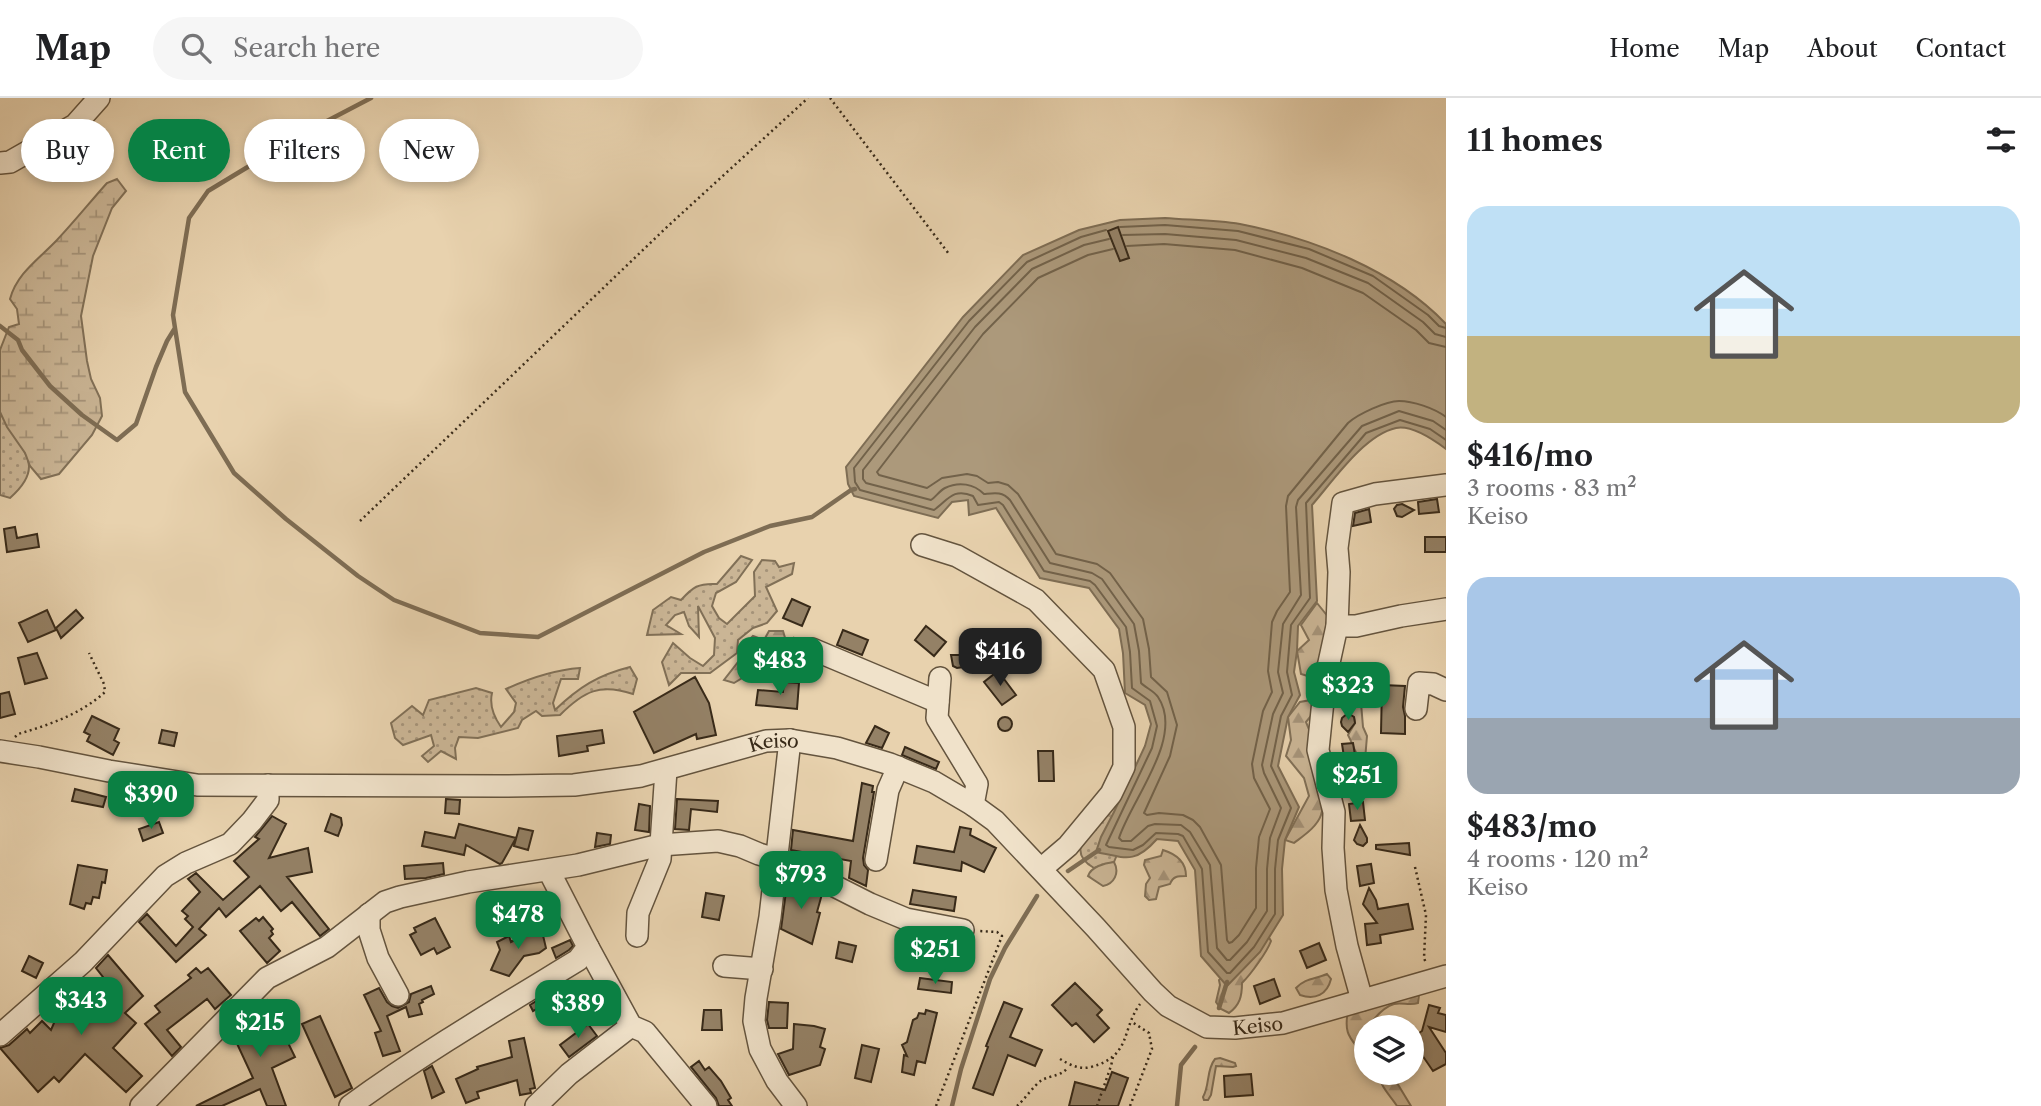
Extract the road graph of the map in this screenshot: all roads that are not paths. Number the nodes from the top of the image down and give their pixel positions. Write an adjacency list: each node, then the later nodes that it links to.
1 (99, 98): 2 (street)
2 (0, 163)
3 (1446, 485): 6 (street)
4 (922, 545): 21 (street)
5 (1446, 609): 6 (street)
6 (1337, 626): 31 (street)
7 (812, 649): 10 (street)
8 (940, 678): 10 (street)
9 (1446, 690): 11 (street)
10 (937, 702): 17 (street)
11 (1416, 709)
12 (790, 740): 14 (street, Keiso); 15 (street, Keiso); 19 (street)
13 (7, 752): 16 (street, Keiso)
14 (898, 767): 17 (street, Keiso); 20 (street)
15 (666, 770): 16 (street, Keiso); 18 (street)
16 (268, 785): 33 (street)
17 (974, 805): 21 (street, Keiso)
18 (660, 845): 19 (street); 22 (street); 25 (street)
19 (776, 859): 24 (street); 28 (street)
20 (876, 860)
21 (1041, 869): 31 (street, Keiso)
22 (549, 871): 23 (street); 26 (street)
23 (369, 914): 30 (street); 34 (street)
24 (963, 930)
25 (637, 936)
26 (588, 947): 32 (street); 35 (street)
27 (724, 966): 28 (street)
28 (762, 970): 38 (street)
29 (1439, 978): 31 (street, Keiso)
30 (398, 995)
31 (1362, 1000)
32 (631, 1026): 36 (street); 37 (street)
33 (0, 1035)
34 (141, 1106)
35 (350, 1106)
36 (536, 1106)
37 (706, 1106)
38 (796, 1106)

